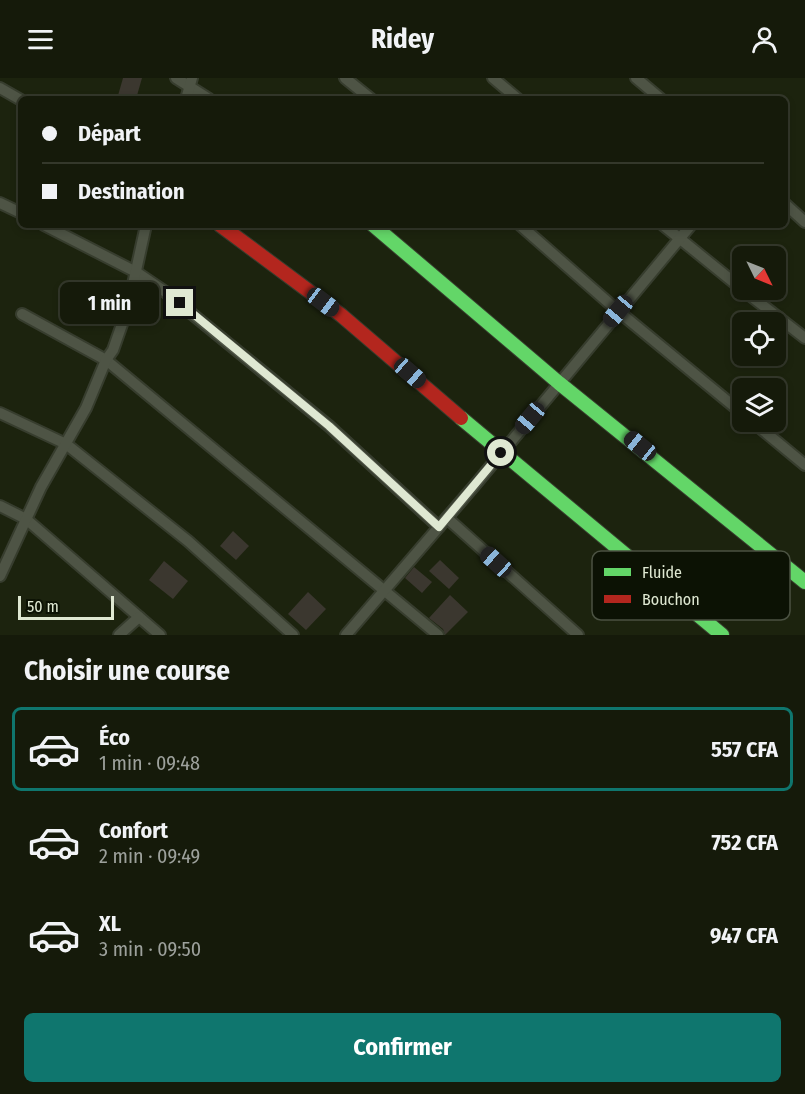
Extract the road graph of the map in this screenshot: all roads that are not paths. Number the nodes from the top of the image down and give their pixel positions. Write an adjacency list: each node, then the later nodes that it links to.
1 (176, 78): 5 (street)
2 (345, 78): 8 (street)
3 (493, 78): 9 (street)
4 (636, 78): 10 (street)
5 (191, 82): 7 (street)
6 (0, 88): 11 (street)
7 (206, 96)
8 (367, 96)
9 (514, 96)
10 (658, 96)
11 (18, 98)
12 (0, 203): 14 (street)
13 (788, 207): 15 (street)
14 (18, 212)
15 (805, 222)
16 (50, 228): 24 (street)
17 (145, 228): 24 (street)
18 (224, 228): 36 (street)
19 (377, 228): 31 (street)
20 (523, 228): 27 (street)
21 (666, 228): 23 (street)
22 (688, 228): 23 (street)
23 (679, 239): 25 (street); 27 (street)
24 (136, 272): 30 (street); 41 (street)
25 (732, 280)
26 (757, 300): 29 (street)
27 (618, 311): 31 (street); 32 (street)
28 (22, 314): 30 (street)
29 (805, 338)
30 (105, 360): 35 (street); 47 (street)
31 (559, 383): 36 (street); 43 (street)
32 (732, 405)
33 (0, 413): 35 (street)
34 (765, 432): 37 (street)
35 (66, 444): 40 (street); 52 (street)
36 (501, 453): 39 (street); 42 (street)
37 (805, 465)
38 (0, 506): 40 (street)
39 (447, 518): 41 (street); 55 (street)
40 (26, 519): 45 (street); 48 (street)
41 (439, 527): 47 (street)
42 (620, 551)
43 (767, 551)
44 (790, 570): 46 (street)
45 (0, 576)
46 (805, 582)
47 (386, 589): 53 (street); 54 (street)
48 (139, 617): 50 (street); 51 (street)
49 (704, 620): 56 (street)
50 (119, 635)
51 (160, 635)
52 (293, 635)
53 (346, 635)
54 (438, 635)
55 (578, 635)
56 (722, 635)

